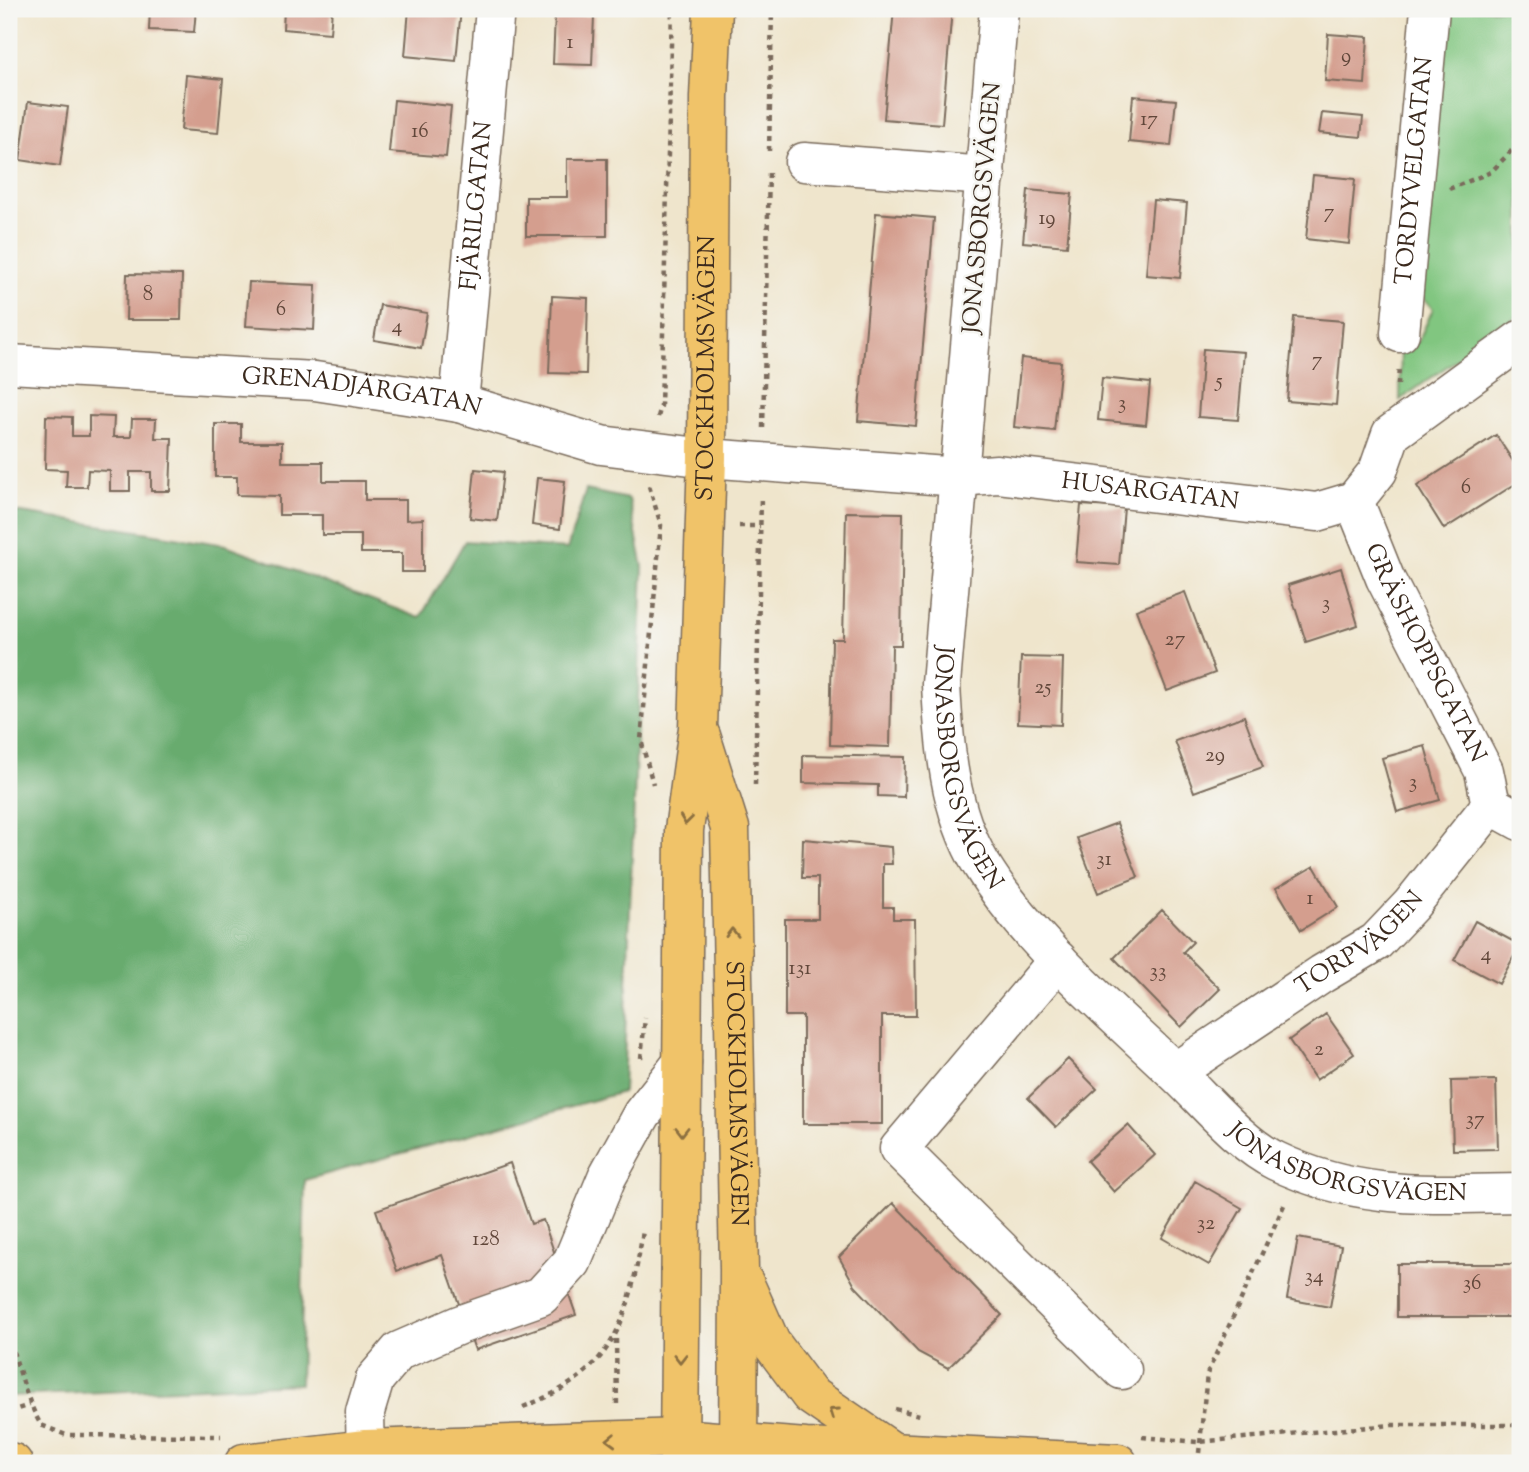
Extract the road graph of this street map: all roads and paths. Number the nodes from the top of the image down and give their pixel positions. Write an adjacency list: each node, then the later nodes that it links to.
1 (495, 9): 14 (street, FJÄRILGATAN)
2 (672, 9): 15 (path)
3 (713, 9): 16 (main road, STOCKHOLMSVÄGEN)
4 (772, 9): 17 (path)
5 (999, 9): 9 (street, JONASBORGSVÄGEN)
6 (1430, 9): 10 (street, TORDYVELGATAN)
7 (1520, 142): 10 (path)
8 (804, 162): 9 (street)
9 (986, 176): 18 (street, JONASBORGSVÄGEN)
10 (1411, 200): 11 (street, TORDYVELGATAN)
11 (1401, 333)
12 (1520, 340): 19 (street)
13 (9, 364): 14 (street, GRENADJÄRGATAN)
14 (459, 403): 15 (street, GRENADJÄRGATAN)
15 (647, 450): 16 (street, GRENADJÄRGATAN); 21 (path)
16 (707, 458): 17 (street, HUSARGATAN); 20 (main road, STOCKHOLMSVÄGEN)
17 (762, 462): 18 (street, HUSARGATAN); 22 (path)
18 (959, 477): 19 (street, HUSARGATAN); 24 (street, JONASBORGSVÄGEN)
19 (1354, 501): 23 (street, GRÄSHOPPSGATAN)
20 (698, 728): 26 (main road, STOCKHOLMSVÄGEN, one-way to 26); 32 (main road, STOCKHOLMSVÄGEN, one-way to 20)
21 (655, 791)
22 (755, 792)
23 (1506, 813): 27 (street, TORPVÄGEN)
24 (1058, 960): 27 (street, JONASBORGSVÄGEN); 37 (street)
25 (647, 1007): 28 (path)
26 (682, 1063): 28 (street); 47 (main road, STOCKHOLMSVÄGEN, one-way to 47)
27 (1175, 1072): 29 (street, JONASBORGSVÄGEN)
28 (644, 1111): 51 (street)
29 (1300, 1171): 30 (street, JONASBORGSVÄGEN); 46 (path)
30 (1520, 1194)
31 (644, 1218): 33 (path)
32 (739, 1270): 48 (main road, one-way to 32); 50 (main road, STOCKHOLMSVÄGEN)
33 (616, 1338): 40 (path); 45 (path)
34 (9, 1342): 36 (path)
35 (9, 1363): 36 (path)
36 (18, 1364): 38 (path)
37 (1122, 1370)
38 (25, 1395)
39 (29, 1405): 42 (path)
40 (522, 1407)
41 (888, 1408): 43 (path)
42 (9, 1412)
43 (928, 1416)
44 (1520, 1425): 46 (path)
45 (617, 1440): 47 (main road); 51 (main road, one-way to 51)
46 (1198, 1442): 49 (path); 53 (path)
47 (680, 1450): 50 (main road)
48 (890, 1450): 49 (main road); 50 (main road)
49 (1124, 1450)
50 (738, 1453)
51 (366, 1456): 52 (main road)
52 (244, 1463)
53 (1198, 1463)

